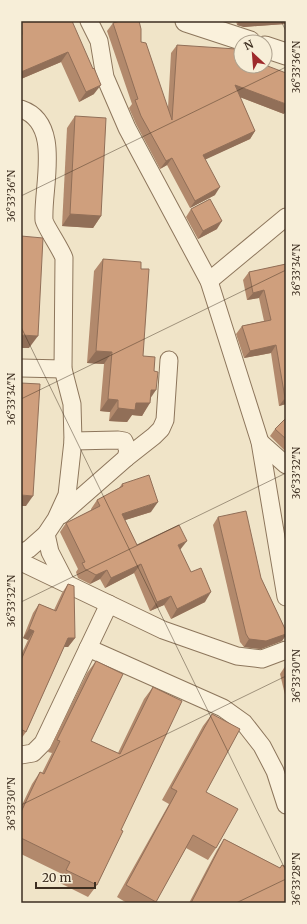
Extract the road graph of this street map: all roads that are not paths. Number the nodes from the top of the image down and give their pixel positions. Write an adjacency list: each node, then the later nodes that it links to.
1 (89, 21): 8 (street)
2 (186, 21): 3 (street)
3 (233, 36)
4 (273, 50): 5 (street)
5 (286, 54)
6 (21, 109): 11 (street)
7 (286, 217): 8 (street)
8 (209, 280): 13 (street)
9 (169, 360): 14 (street)
10 (21, 368): 11 (street)
11 (63, 369): 12 (street)
12 (73, 441): 14 (street); 16 (street)
13 (260, 442): 15 (street); 20 (street)
14 (126, 458): 16 (street)
15 (286, 465)
16 (56, 519): 17 (street)
17 (46, 534): 18 (street); 19 (street)
18 (23, 552): 19 (street)
19 (66, 583): 21 (street)
20 (286, 597)
21 (109, 604): 22 (street); 23 (street)
22 (88, 648): 24 (street); 25 (street)
23 (286, 650)
24 (21, 755)
25 (286, 805)

